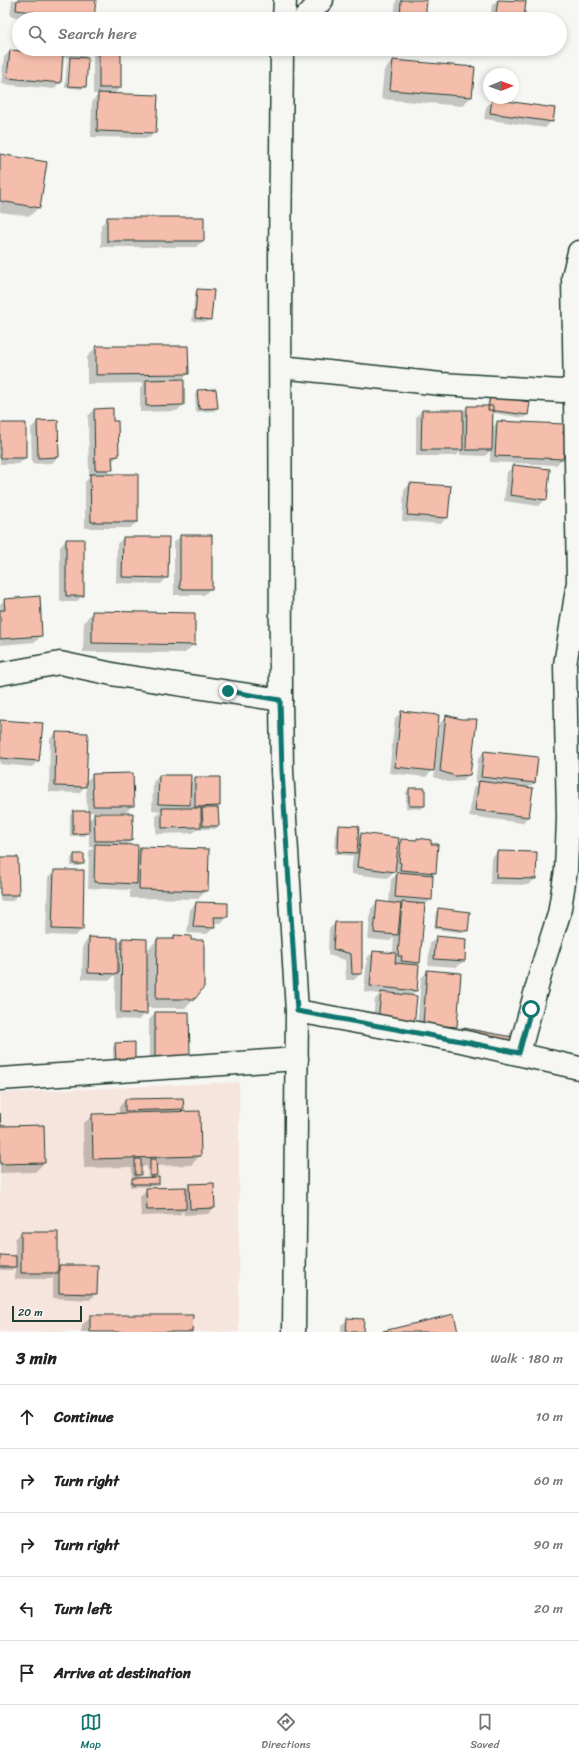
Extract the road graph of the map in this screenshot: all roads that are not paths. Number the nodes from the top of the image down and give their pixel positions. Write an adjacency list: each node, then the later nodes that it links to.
1 (285, 0): 3 (street)
2 (322, 0): 4 (street)
3 (284, 12)
4 (311, 12)
5 (282, 56): 7 (street)
6 (579, 252): 8 (street)
7 (281, 367): 8 (street); 10 (street)
8 (575, 387): 12 (street)
9 (0, 674): 10 (street)
10 (280, 700): 11 (street)
11 (297, 1011): 12 (street); 13 (street)
12 (519, 1053): 14 (street)
13 (296, 1059): 15 (street); 16 (street)
14 (579, 1068)
15 (0, 1079)
16 (294, 1332)

